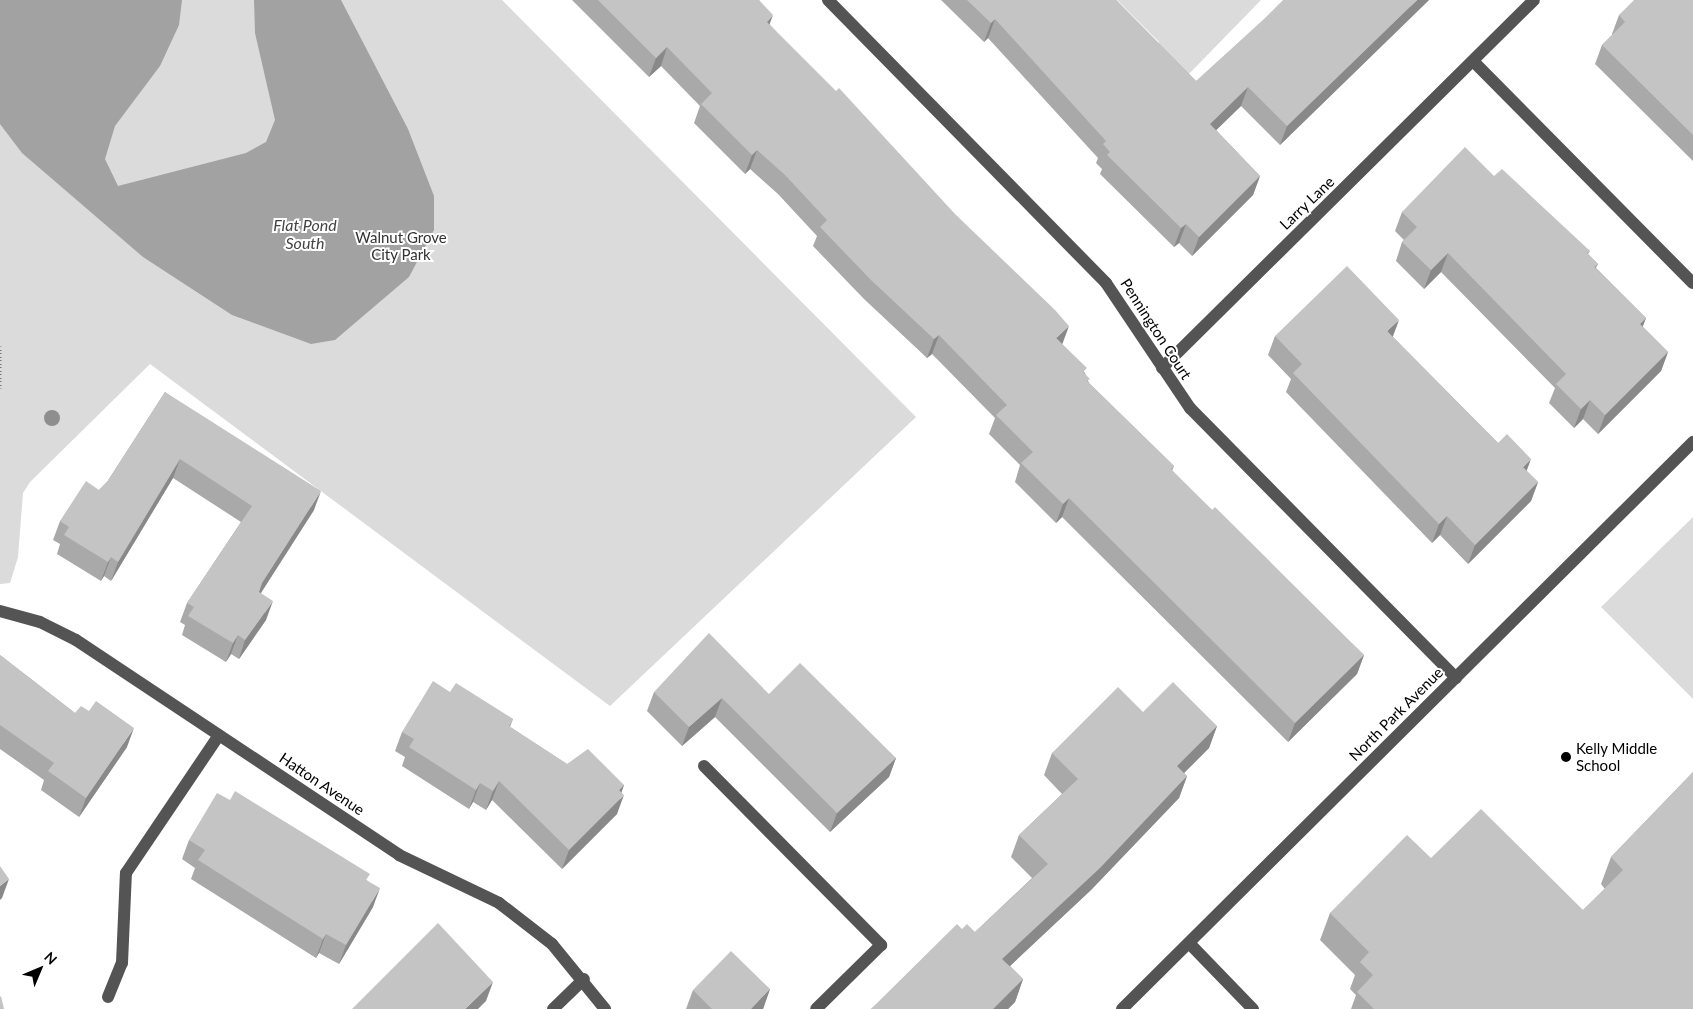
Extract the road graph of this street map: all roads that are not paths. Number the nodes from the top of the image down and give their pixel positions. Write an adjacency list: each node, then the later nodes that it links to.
1 (828, 0): 5 (street, Pennington Court)
2 (1534, 0): 3 (street, Larry Lane)
3 (1474, 62): 4 (street); 5 (street, Larry Lane)
4 (1693, 283)
5 (1162, 368): 8 (street, Pennington Court)
6 (1693, 442): 8 (street, North Park Avenue)
7 (0, 611): 9 (street, Hatton Avenue)
8 (1456, 678): 11 (street, North Park Avenue)
9 (219, 735): 12 (street, Hatton Avenue); 13 (street)
10 (704, 766): 16 (street)
11 (1189, 943): 17 (street, North Park Avenue); 18 (street)
12 (584, 979): 14 (street); 15 (street, Hatton Avenue)
13 (108, 997)
14 (554, 1009)
15 (605, 1009)
16 (816, 1009)
17 (1122, 1009)
18 (1252, 1009)

